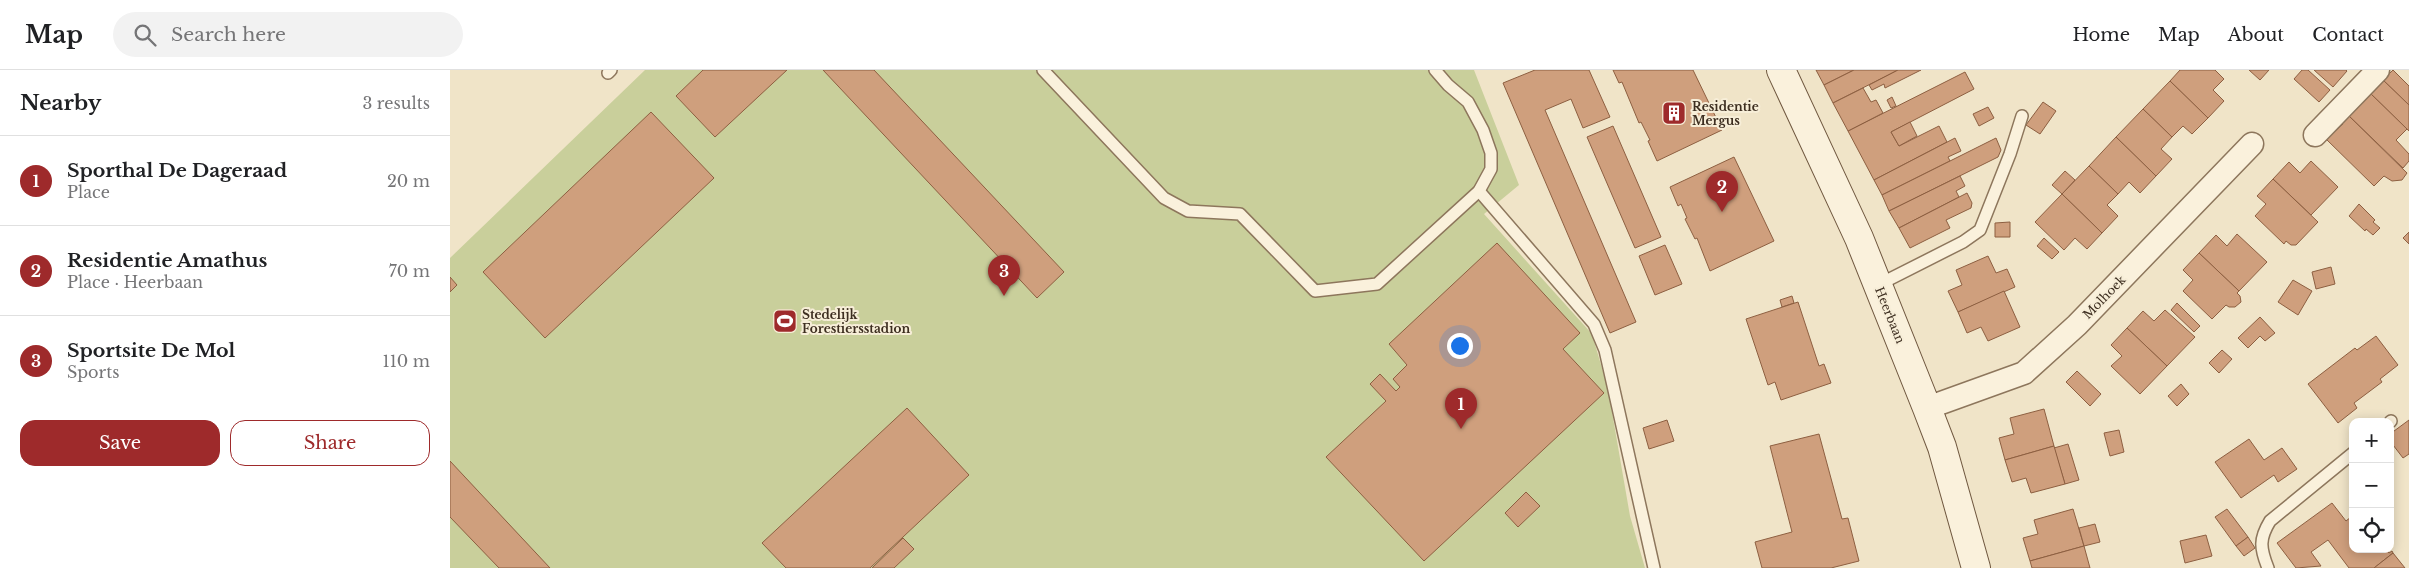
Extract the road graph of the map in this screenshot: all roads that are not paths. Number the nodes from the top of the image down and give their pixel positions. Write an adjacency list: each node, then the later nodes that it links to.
1 (1043, 70): 8 (lane)
2 (1435, 70): 8 (lane)
3 (1781, 70): 9 (street, Heerbaan)
4 (2378, 70): 6 (street)
5 (2022, 116): 9 (lane)
6 (2315, 135)
7 (2252, 144): 10 (street, Molhoek)
8 (1479, 191): 12 (lane)
9 (1878, 286): 10 (street, Heerbaan)
10 (1927, 408): 13 (street, Heerbaan)
11 (2349, 456): 14 (lane)
12 (1654, 568)
13 (1976, 568)
14 (2268, 568)

